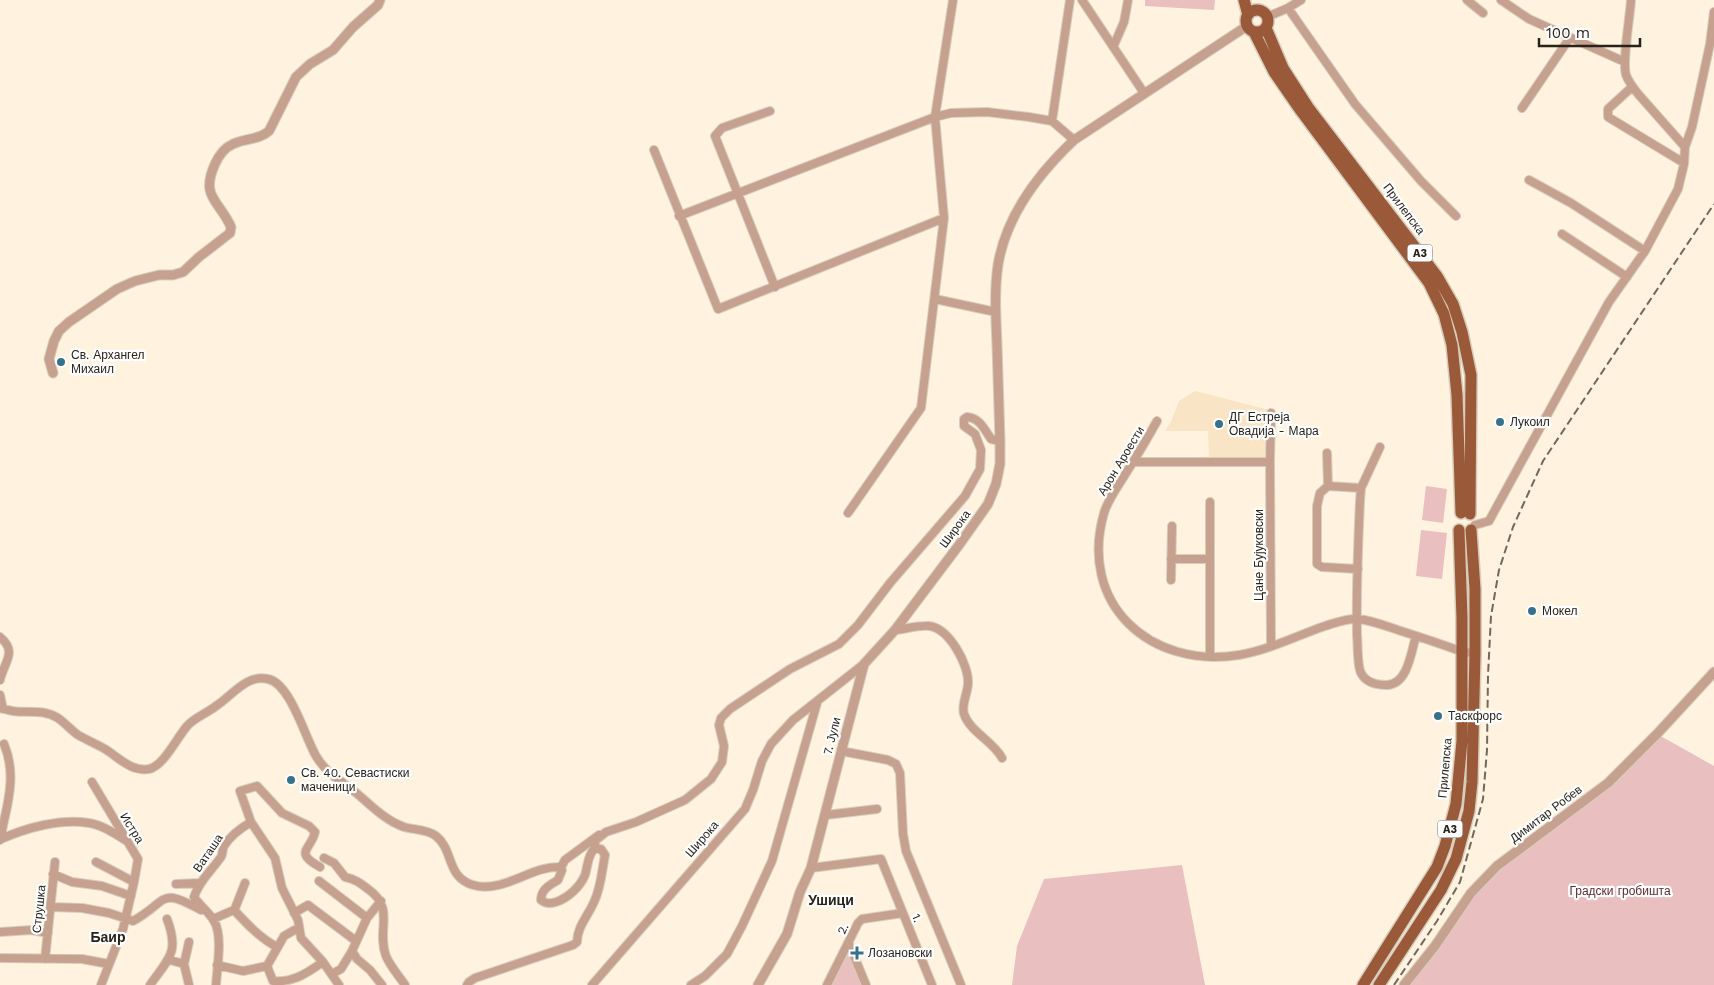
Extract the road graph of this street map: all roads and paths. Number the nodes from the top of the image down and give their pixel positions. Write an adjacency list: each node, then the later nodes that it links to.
1 (380, 0): 40 (street)
2 (954, 0): 23 (street)
3 (1070, 0): 24 (street)
4 (1082, 0): 17 (street)
5 (1128, 0): 17 (street)
6 (1244, 0): 15 (main road, Прилепска / A3)
7 (1301, 0): 11 (street)
8 (1467, 0): 13 (street)
9 (1501, 0): 16 (street)
10 (1631, 0): 18 (street)
11 (1288, 8): 14 (street); 32 (street)
12 (1714, 12): 26 (street)
13 (1483, 13)
14 (1262, 14): 15 (main road); 15 (main road); 52 (main road, Прилепска / A3)
15 (1249, 24): 20 (street, Широка); 52 (main road, Прилепска / A3)
16 (1569, 38): 18 (street); 21 (street)
17 (1114, 46): 20 (street)
18 (1625, 62): 19 (street)
19 (1632, 86): 26 (street); 28 (street)
20 (1144, 93): 25 (street, Широка)
21 (1522, 108)
22 (770, 111): 30 (street)
23 (934, 117): 24 (street); 30 (street); 33 (street)
24 (1052, 121): 25 (street)
25 (1074, 140): 39 (street, Широка)
26 (1685, 147): 28 (street)
27 (654, 150): 31 (street)
28 (1684, 163): 35 (street)
29 (1529, 180): 35 (street)
30 (738, 192): 31 (street); 37 (street)
31 (679, 216): 37 (street)
32 (1456, 216)
33 (944, 218): 37 (street); 38 (street)
34 (1562, 234): 36 (street)
35 (1645, 251): 36 (street)
36 (1626, 277): 52 (street)
37 (775, 286)
38 (935, 299): 39 (street); 51 (street)
39 (996, 312): 43 (street, Широка)
40 (53, 373)
41 (1271, 413): 47 (street, Цане Бујуковски)
42 (1157, 421): 46 (street, Арон Ароести)
43 (1000, 441): 59 (street, Широка); 79 (street)
44 (1380, 446): 49 (street)
45 (1327, 453): 48 (street)
46 (1133, 462): 47 (street); 65 (street, Арон Ароести)
47 (1270, 462): 62 (street, Цане Бујуковски)
48 (1328, 486): 49 (street); 56 (street)
49 (1361, 488): 56 (street)
50 (1210, 502): 54 (street)
51 (848, 513)
52 (1467, 522): 63 (main road, Прилепска / A3); 64 (main road, Прилепска / A3)
53 (1172, 526): 55 (street)
54 (1210, 559): 55 (street); 65 (street)
55 (1171, 560): 57 (street)
56 (1358, 569): 58 (street)
57 (1171, 580)
58 (1357, 618): 60 (street); 60 (street); 62 (street, Арон Ароести)
59 (895, 630): 66 (street, Широка); 74 (street)
60 (1416, 636): 63 (street)
61 (0, 637): 68 (street)
62 (1271, 646): 65 (street, Арон Ароести)
63 (1462, 652): 64 (street); 138 (main road, Прилепска / A3)
64 (1475, 653): 139 (main road, Прилепска / A3)
65 (1210, 657)
66 (864, 664): 70 (street, Широка); 73 (street, 7. Јули)
67 (1714, 672): 140 (street, Димитар Робев)
68 (0, 680)
69 (0, 695): 71 (street)
70 (817, 703): 131 (street, Широка); 132 (street)
71 (1, 708): 87 (street)
72 (4, 744): 80 (street)
73 (841, 751): 77 (street, 7. Јули); 137 (street)
74 (1002, 758)
75 (92, 782): 81 (street, Истра)
76 (877, 809): 77 (street)
77 (826, 815): 88 (street, 7. Јули)
78 (251, 822): 86 (street); 92 (street, Ваташа); 99 (street)
79 (606, 832): 82 (street); 87 (street)
80 (0, 840): 81 (street)
81 (126, 840): 91 (street, Истра)
82 (594, 849): 87 (street); 130 (street)
83 (324, 858): 96 (street)
84 (55, 862): 89 (street, Струшка)
85 (96, 862): 91 (street)
86 (320, 867)
87 (561, 867)
88 (811, 868): 100 (street, 1.); 133 (street, 7. Јули)
89 (54, 874): 95 (street); 97 (street, Струшка)
90 (319, 881): 102 (street)
91 (134, 882): 95 (street, Истра)
92 (200, 883): 94 (street); 101 (street, Ваташа)
93 (245, 883): 98 (street)
94 (176, 884)
95 (131, 896): 104 (street, Истра)
96 (381, 901): 102 (street); 129 (street)
97 (51, 907): 104 (street); 107 (street, Струшка)
98 (234, 911): 101 (street); 111 (street)
99 (294, 913): 105 (street); 108 (street)
100 (902, 913): 110 (street, 2.); 136 (street, 1.)
101 (211, 917): 104 (street); 119 (street, Ваташа)
102 (367, 918): 108 (street)
103 (167, 919): 115 (street)
104 (129, 920): 117 (street, Истра)
105 (298, 928): 111 (street); 116 (street)
106 (0, 932): 107 (street)
107 (48, 933): 114 (street, Струшка)
108 (356, 941): 112 (street)
109 (189, 942): 118 (street)
110 (849, 944): 134 (street, 2.); 135 (street)
111 (277, 947): 120 (street)
112 (352, 951): 121 (street); 128 (street)
113 (0, 958): 114 (street)
114 (45, 959): 117 (street)
115 (170, 960): 118 (street); 125 (street)
116 (323, 962): 121 (street); 123 (street)
117 (109, 964): 124 (street, Истра)
118 (184, 964): 122 (street)
119 (217, 965): 120 (street); 126 (street, Ваташа)
120 (267, 966): 123 (street)
121 (332, 974): 127 (street)
122 (187, 983)
123 (273, 983)
124 (101, 985)
125 (150, 985)
126 (216, 985)
127 (339, 985)
128 (382, 985)
129 (405, 985)
130 (467, 985)
131 (592, 985)
132 (691, 985)
133 (758, 985)
134 (827, 985)
135 (866, 985)
136 (932, 985)
137 (961, 985)
138 (1363, 985)
139 (1379, 985)
140 (1404, 985)

